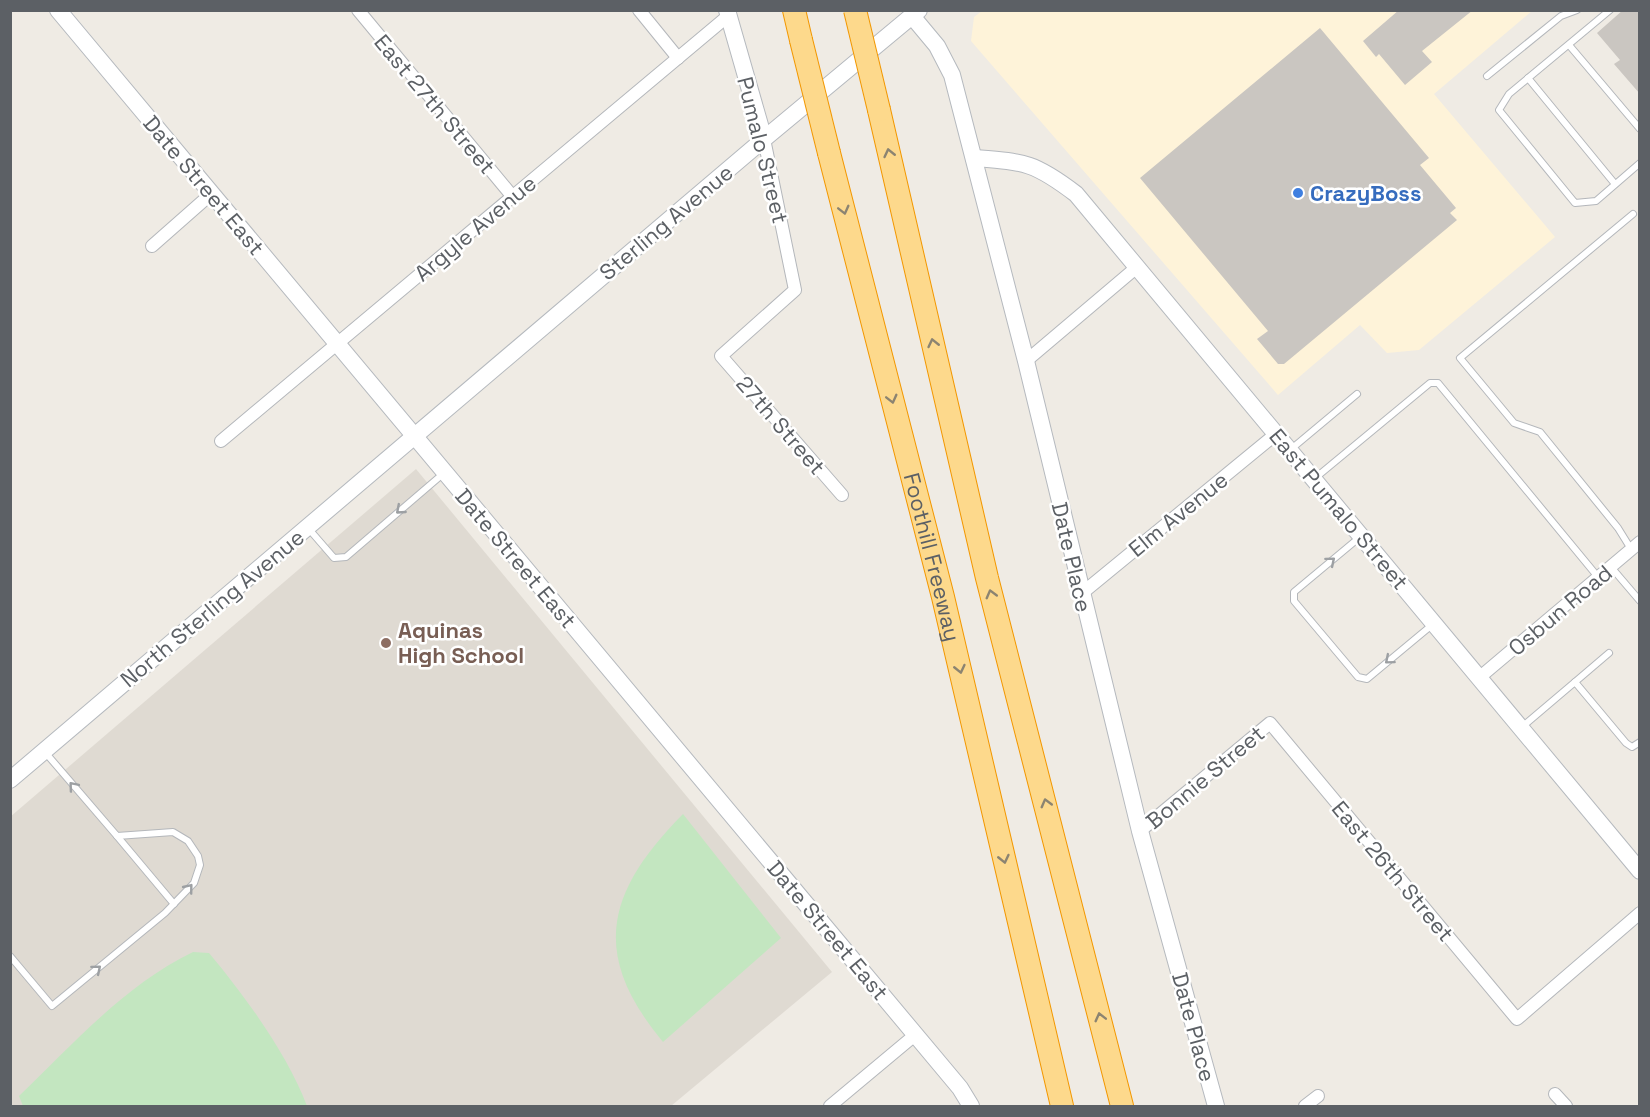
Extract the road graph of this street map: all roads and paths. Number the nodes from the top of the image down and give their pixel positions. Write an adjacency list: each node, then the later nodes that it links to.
1 (58, 10): 19 (street, Date Street East)
2 (358, 10): 20 (street, East 27th Street)
3 (639, 10): 11 (street)
4 (794, 10): 63 (highway, Foothill Freeway, one-way to 63, bridge)
5 (855, 10): 58 (highway, one-way to 5, bridge)
6 (1577, 10): 12 (lane)
7 (1610, 10): 10 (lane)
8 (728, 13): 11 (street, Argyle Avenue); 15 (street, Pumalo Street)
9 (916, 13): 15 (street, Sterling Avenue); 16 (street, Date Place)
10 (1569, 45): 13 (lane); 14 (lane)
11 (678, 58): 20 (street, Argyle Avenue)
12 (1487, 76)
13 (1528, 78): 18 (lane); 18 (lane)
14 (1640, 129)
15 (764, 139): 25 (street, Pumalo Street); 29 (street, Sterling Avenue)
16 (974, 158): 23 (street, East Pumalo Street); 26 (street, Date Place)
17 (1640, 163): 18 (lane)
18 (1615, 184)
19 (211, 194): 22 (street); 24 (street, Date Street East)
20 (513, 196): 24 (street, Argyle Avenue)
21 (1633, 214): 37 (lane)
22 (152, 246)
23 (1137, 267): 26 (street); 28 (street, East Pumalo Street)
24 (337, 344): 29 (street, Date Street East); 30 (street, Argyle Avenue)
25 (721, 356): 34 (street, 27th Street)
26 (1026, 361): 40 (street, Date Place)
27 (1357, 394): 31 (lane)
28 (1276, 434): 31 (street, East Pumalo Street); 40 (street, Elm Avenue)
29 (414, 437): 32 (street, Date Street East); 35 (street, North Sterling Avenue)
30 (221, 441)
31 (1289, 450): 33 (street, East Pumalo Street)
32 (444, 472): 35 (lane, one-way to 35); 57 (street, Date Street East)
33 (1314, 479): 36 (street, East Pumalo Street); 39 (lane)
34 (842, 495)
35 (308, 527): 49 (street, North Sterling Avenue)
36 (1361, 536): 42 (street, East Pumalo Street); 42 (lane, one-way to 36)
37 (1635, 546): 38 (street, Osbun Road)
38 (1611, 566): 39 (street, Osbun Road); 41 (lane)
39 (1598, 577): 44 (street, Osbun Road)
40 (1081, 594): 51 (street, Date Place)
41 (1640, 601)
42 (1434, 622): 44 (street, East Pumalo Street)
43 (1609, 653): 45 (lane)
44 (1480, 677): 47 (street, East Pumalo Street)
45 (1575, 682): 47 (lane); 48 (lane)
46 (1270, 723): 51 (street, Bonnie Street); 55 (street, East 26th Street)
47 (1522, 728): 53 (street, East Pumalo Street)
48 (1640, 742)
49 (44, 751): 50 (street, North Sterling Avenue); 52 (lane, one-way to 49)
50 (10, 780)
51 (1140, 831): 66 (street, Date Place)
52 (117, 836): 54 (lane); 54 (lane, one-way to 52)
53 (1640, 871)
54 (174, 904): 56 (lane, one-way to 54)
55 (1640, 913)
56 (10, 956)
57 (915, 1035): 61 (street); 62 (street, Date Street East)
58 (1114, 1074): 64 (highway); 65 (highway)
59 (1556, 1094): 68 (street)
60 (1318, 1096): 67 (street)
61 (830, 1107)
62 (971, 1107)
63 (1062, 1107)
64 (1122, 1107)
65 (1131, 1107)
66 (1216, 1107)
67 (1305, 1107)
68 (1566, 1107)

